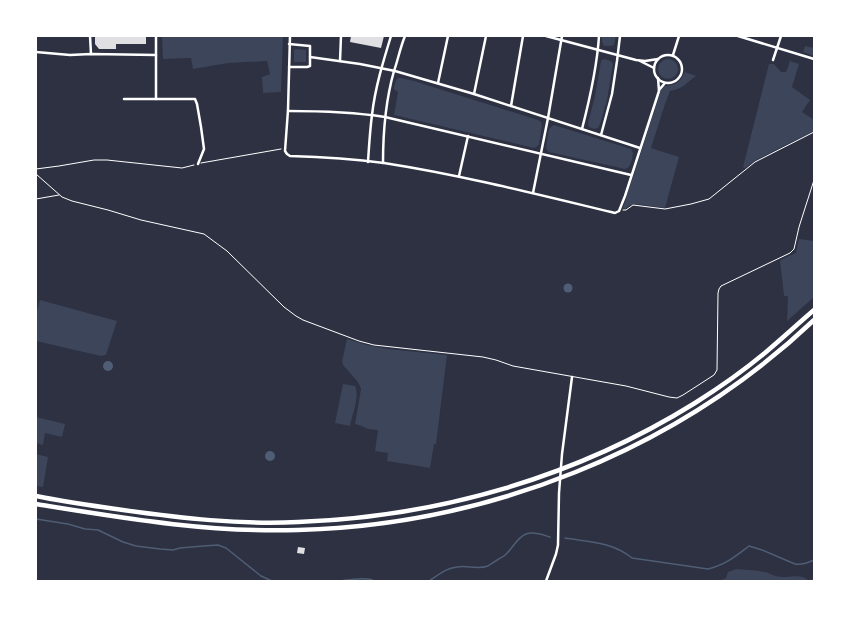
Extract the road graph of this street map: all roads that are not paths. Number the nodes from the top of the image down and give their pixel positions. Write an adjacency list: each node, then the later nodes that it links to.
1 (90, 36): 22 (street)
2 (156, 36): 24 (street)
3 (290, 36): 18 (street)
4 (341, 36): 31 (street)
5 (392, 36): 33 (street)
6 (405, 36): 35 (street)
7 (448, 36): 37 (street)
8 (486, 36): 40 (street)
9 (524, 36): 43 (street)
10 (546, 36): 17 (street)
11 (562, 36): 17 (street)
12 (599, 36): 20 (street)
13 (620, 36): 23 (street)
14 (679, 36): 25 (street)
15 (739, 36): 19 (street)
16 (781, 36): 19 (street)
17 (562, 40): 20 (street); 47 (street)
18 (289, 44): 26 (street); 32 (street)
19 (777, 47): 27 (street); 30 (street)
20 (598, 49): 23 (street); 48 (street)
21 (36, 52): 22 (street)
22 (90, 54): 24 (street)
23 (618, 54): 29 (street); 49 (street)
24 (156, 55): 42 (street)
25 (673, 56): 28 (street); 38 (street)
26 (310, 57): 31 (street); 32 (street)
27 (814, 58)
28 (658, 59): 29 (street); 34 (street)
29 (636, 60): 34 (street)
30 (773, 60)
31 (340, 61): 33 (street)
32 (289, 66): 44 (street)
33 (381, 68): 35 (street); 45 (street)
34 (654, 68): 36 (street)
35 (395, 71): 37 (street); 46 (street)
36 (658, 78): 38 (street); 39 (street)
37 (438, 83): 40 (street)
38 (665, 83): 39 (street)
39 (658, 91): 51 (street)
40 (474, 94): 43 (street)
41 (124, 99): 42 (street)
42 (156, 99): 55 (street)
43 (511, 106): 47 (street)
44 (288, 111): 45 (street); 53 (street)
45 (372, 115): 46 (street); 53 (street)
46 (386, 117): 50 (street); 54 (street)
47 (548, 118): 48 (street); 52 (street)
48 (582, 129): 49 (street)
49 (602, 135): 51 (street)
50 (468, 136): 52 (street); 58 (street)
51 (640, 148): 57 (street)
52 (541, 154): 57 (street); 60 (street)
53 (368, 162): 54 (street)
54 (383, 163): 58 (street)
55 (198, 164)
56 (36, 174): 61 (lane)
57 (632, 175): 60 (street)
58 (459, 176): 60 (street)
59 (814, 180): 65 (lane)
60 (533, 193)
61 (60, 195): 62 (lane); 65 (lane)
62 (36, 199)
63 (814, 310): 66 (highway)
64 (814, 320): 67 (highway)
65 (572, 377): 68 (street)
66 (36, 496)
67 (36, 505)
68 (546, 581)

